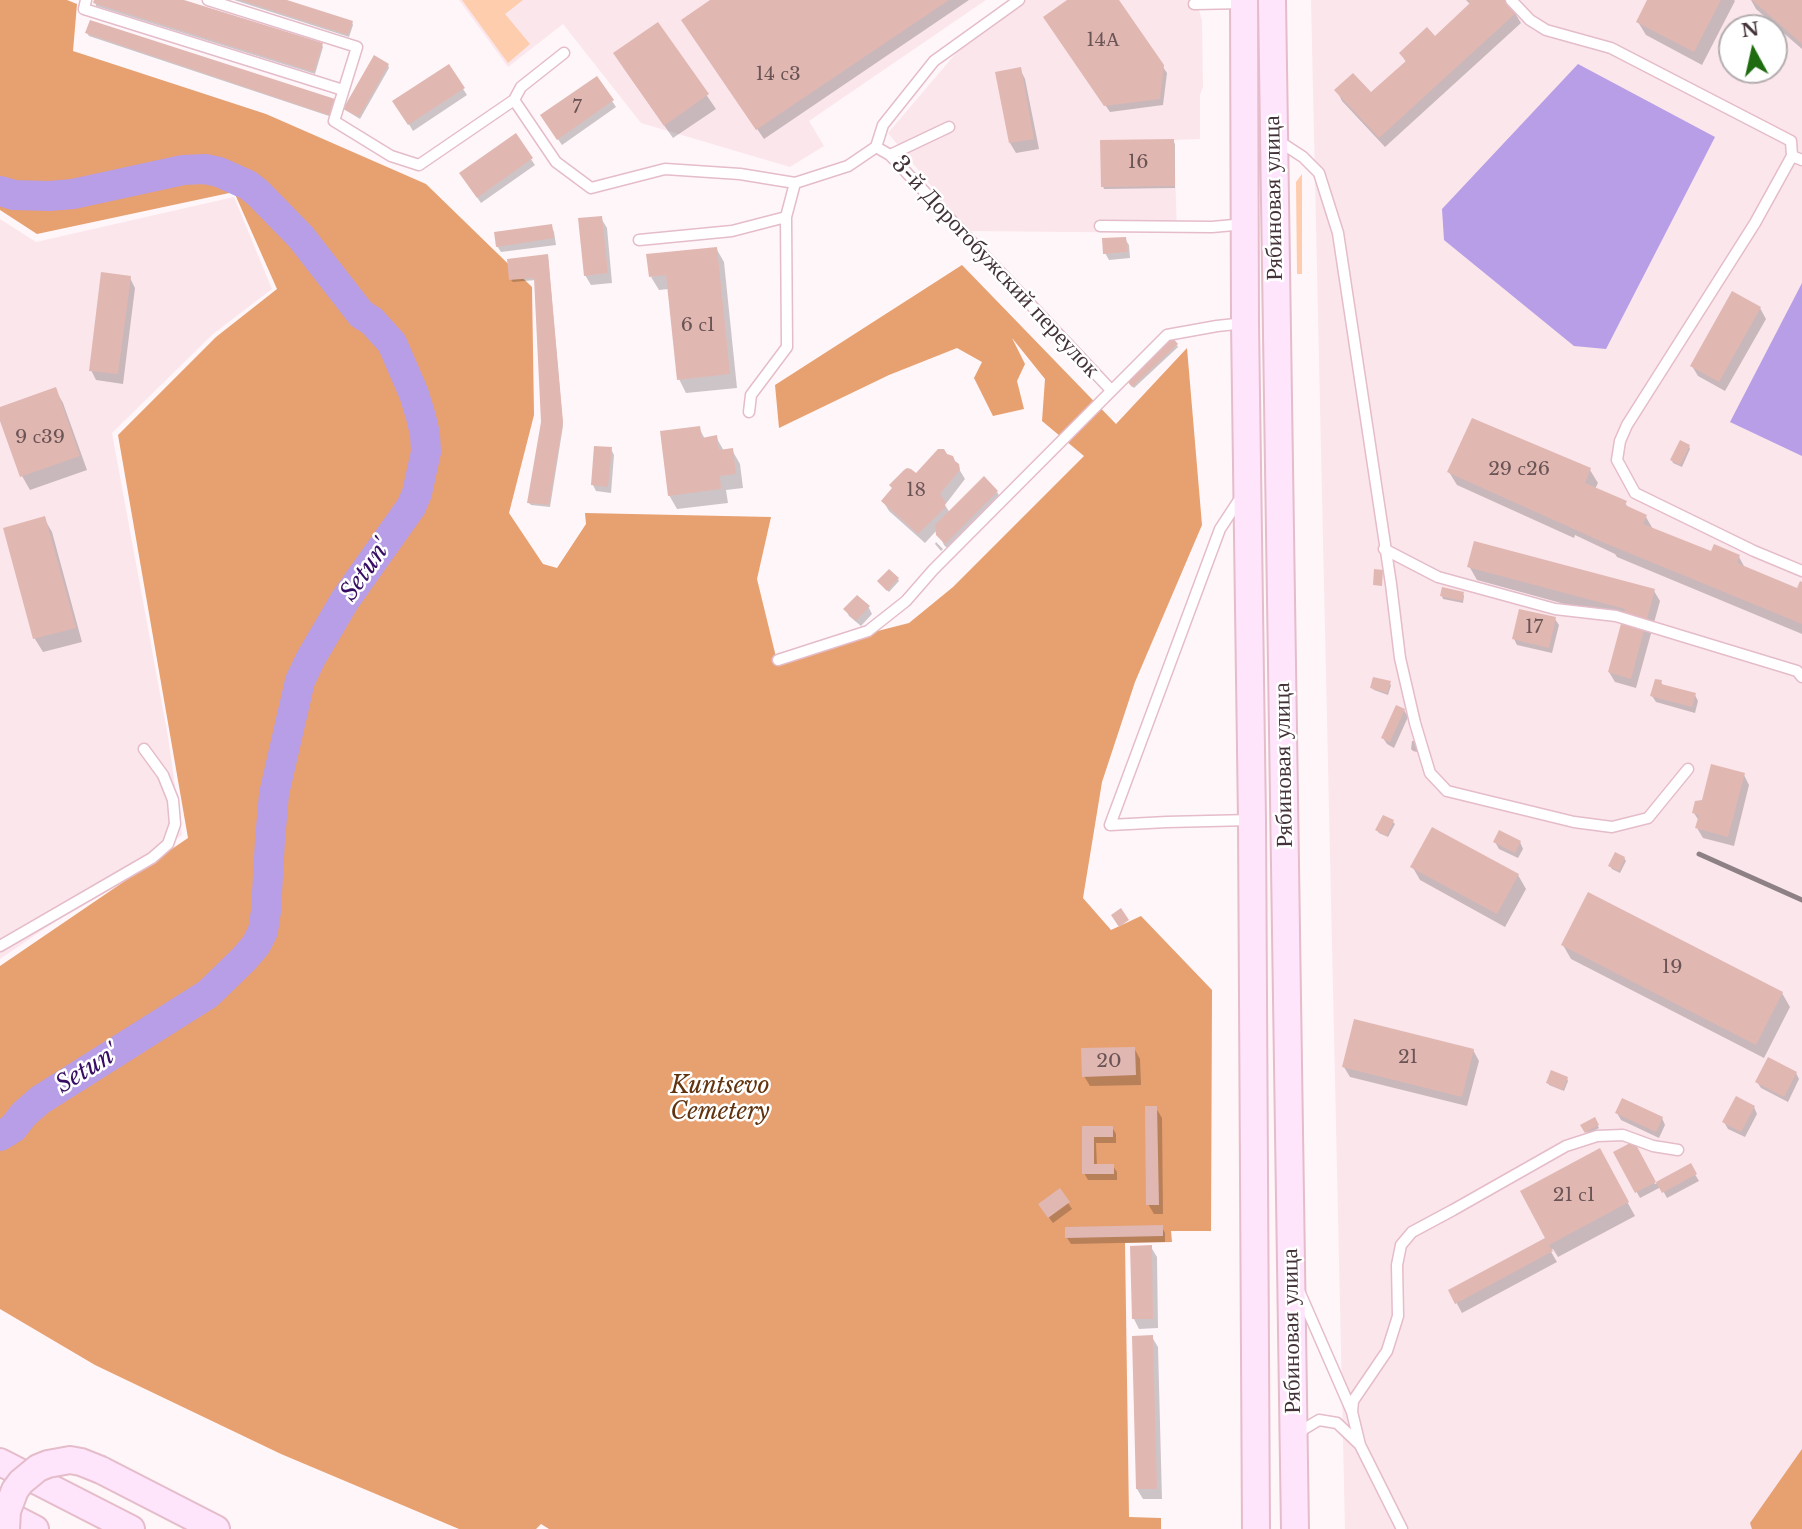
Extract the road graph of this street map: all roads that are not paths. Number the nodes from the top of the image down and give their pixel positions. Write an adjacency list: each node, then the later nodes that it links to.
1 (86, 0): 9 (lane)
2 (208, 0): 9 (lane)
3 (1019, 0): 13 (lane)
4 (1272, 0): 12 (main road, Рябиновая улица)
5 (1511, 0): 15 (lane)
6 (1244, 1): 7 (lane); 18 (main road, Рябиновая улица)
7 (1194, 5)
8 (564, 53): 10 (lane)
9 (343, 90): 10 (lane)
10 (514, 100): 16 (lane)
11 (950, 127): 14 (lane)
12 (1273, 138): 25 (lane); 34 (main road, Рябиновая улица)
13 (876, 147): 14 (lane, 3-й Дорогобужский переулок); 16 (lane)
14 (890, 155): 22 (lane, 3-й Дорогобужский переулок)
15 (1797, 158): 26 (lane)
16 (795, 183): 17 (lane)
17 (786, 217): 20 (lane); 23 (lane)
18 (1245, 224): 19 (lane); 21 (main road, Рябиновая улица)
19 (1100, 226)
20 (639, 240)
21 (1245, 323): 22 (lane); 24 (main road, Рябиновая улица)
22 (1111, 390): 27 (lane)
23 (749, 412)
24 (1248, 487): 31 (main road, Рябиновая улица); 31 (lane)
25 (1384, 549): 28 (lane); 30 (lane)
26 (1802, 571)
27 (778, 660)
28 (1802, 677)
29 (144, 749): 32 (lane)
30 (1688, 769)
31 (1252, 820): 44 (main road, Рябиновая улица)
32 (0, 946)
33 (1678, 1150): 35 (lane)
34 (1291, 1270): 35 (lane); 36 (main road, Рябиновая улица)
35 (1352, 1412): 37 (lane)
36 (1294, 1439): 37 (lane); 45 (main road, Рябиновая улица)
37 (1360, 1445): 46 (lane)
38 (0, 1462): 42 (main road)
39 (0, 1511): 41 (main road)
40 (6, 1529): 43 (main road, bridge)
41 (35, 1529)
42 (131, 1529)
43 (216, 1529)
44 (1256, 1529)
45 (1295, 1529)
46 (1402, 1529)

